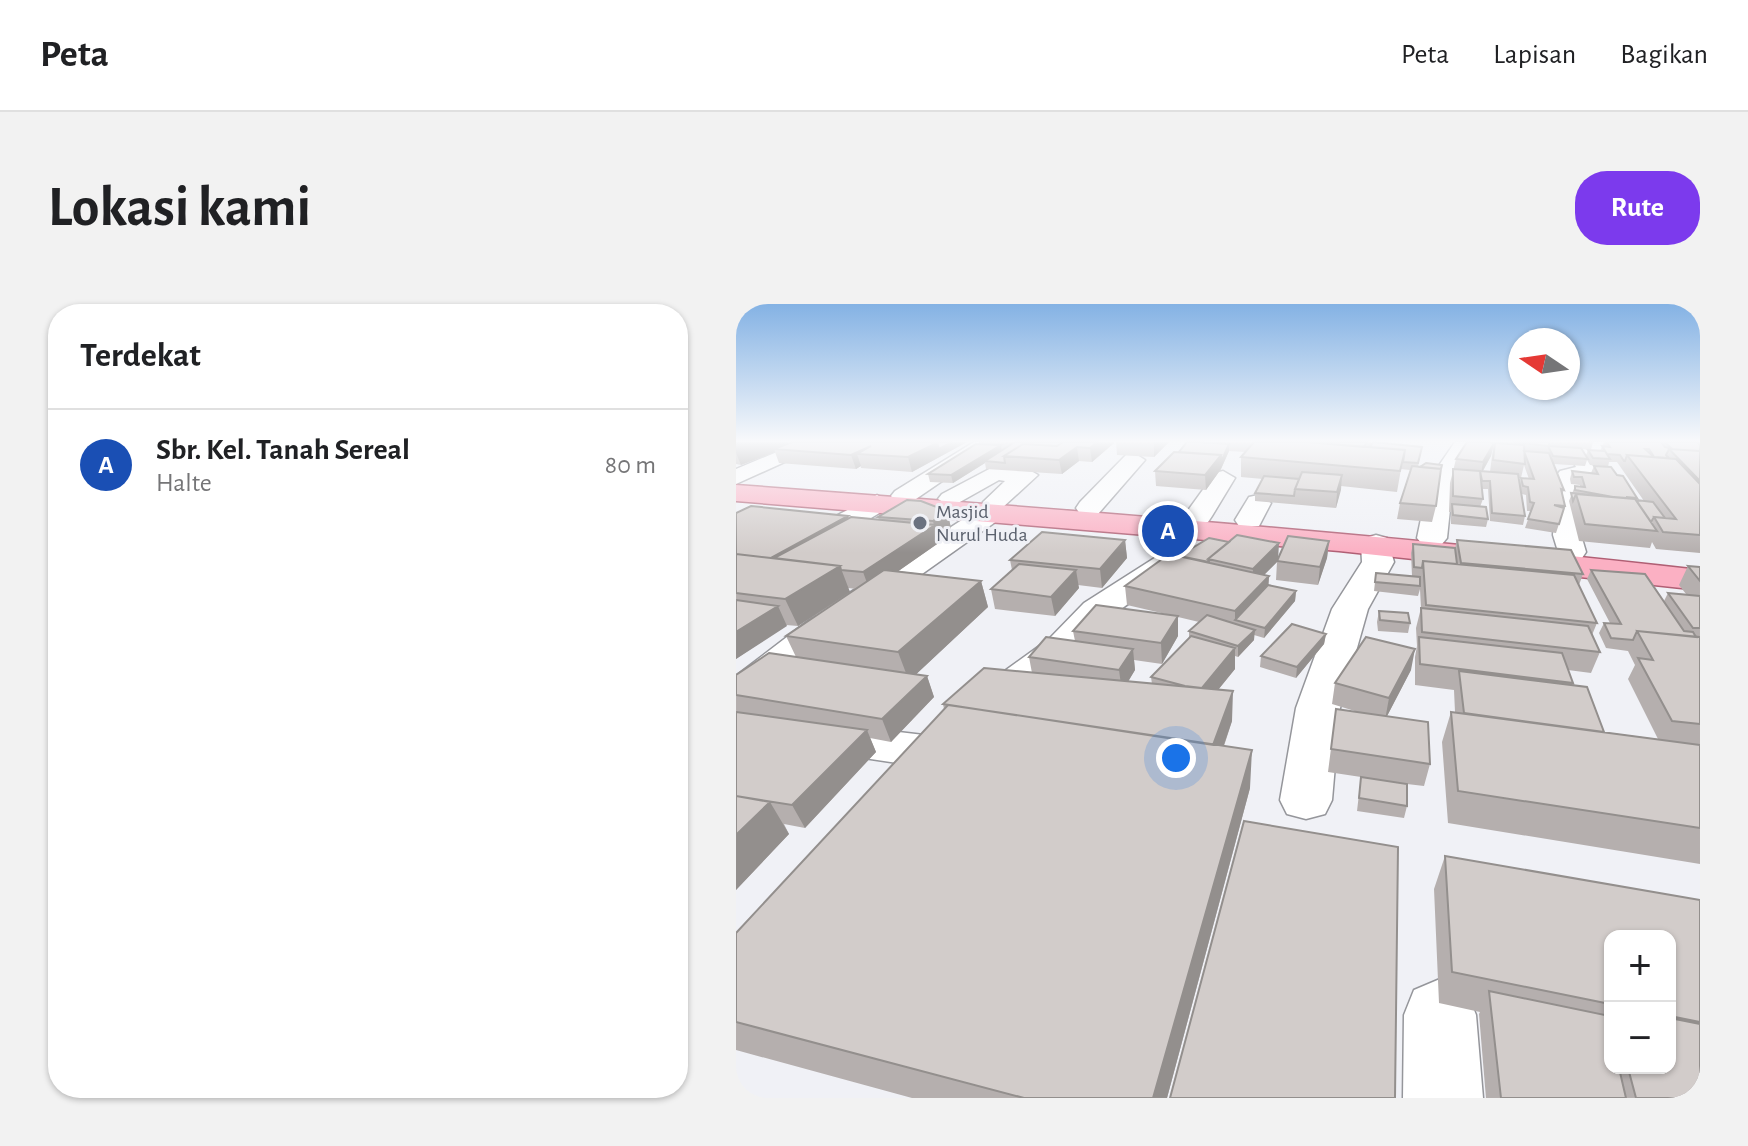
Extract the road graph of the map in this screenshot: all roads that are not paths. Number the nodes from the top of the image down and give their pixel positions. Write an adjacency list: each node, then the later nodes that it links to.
1 (916, 479): 7 (street)
2 (1116, 479): 10 (street)
3 (1222, 479): 11 (street)
4 (1442, 479): 14 (street)
5 (1568, 479): 16 (street)
6 (736, 484): 7 (main road)
7 (897, 489): 8 (main road); 9 (main road); 13 (street)
8 (736, 493)
9 (969, 509): 10 (main road); 19 (street)
10 (1084, 513): 11 (main road); 12 (main road)
11 (1198, 516): 12 (main road)
12 (1246, 518): 14 (main road); 15 (main road); 21 (street)
13 (836, 527)
14 (1432, 538): 16 (main road)
15 (1376, 544): 18 (main road); 23 (street)
16 (1571, 552): 17 (main road)
17 (1700, 566)
18 (1700, 580)
19 (736, 697)
20 (736, 727): 21 (street)
21 (924, 751): 22 (street)
22 (894, 787)
23 (1306, 800)
24 (1440, 1015): 25 (street)
25 (1443, 1098)

